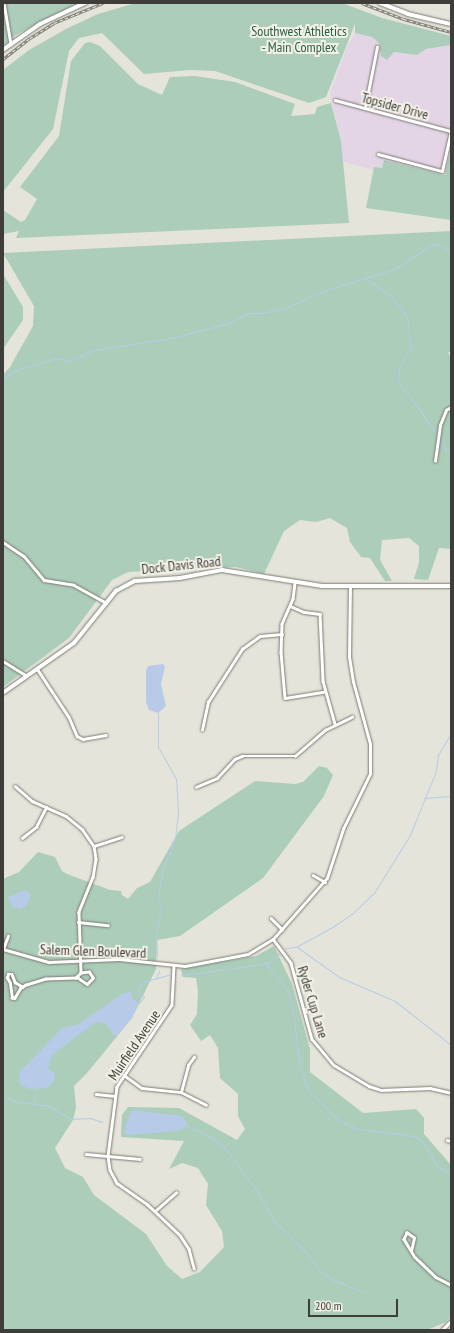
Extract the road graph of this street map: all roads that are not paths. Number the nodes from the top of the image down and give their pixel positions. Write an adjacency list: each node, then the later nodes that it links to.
1 (4, 3): 5 (street)
2 (85, 3): 5 (street)
3 (380, 3): 4 (street)
4 (451, 24)
5 (11, 44): 7 (street)
6 (377, 48): 9 (street)
7 (3, 50)
8 (335, 100): 9 (street, Topsider Drive)
9 (365, 108): 10 (street, Topsider Drive)
10 (451, 131): 11 (street)
11 (378, 154)
12 (451, 407): 13 (street)
13 (435, 462)
14 (3, 542): 18 (street)
15 (295, 583): 16 (street, Dock Davis Road); 18 (street, Dock Davis Road); 19 (street)
16 (350, 586): 17 (street, Dock Davis Road); 37 (street, Salem Glen Boulevard)
17 (451, 586)
18 (106, 604): 22 (street, Dock Davis Road)
19 (290, 606): 20 (street); 24 (street)
20 (282, 634): 24 (street); 28 (street)
21 (3, 661): 23 (street)
22 (38, 670): 23 (street, Dock Davis Road); 29 (street)
23 (28, 677): 25 (street, Dock Davis Road)
24 (324, 692): 27 (street)
25 (3, 693)
26 (352, 717): 27 (street)
27 (335, 724): 31 (street)
28 (202, 730)
29 (106, 734)
30 (15, 786): 32 (street)
31 (196, 787)
32 (46, 807): 34 (street); 35 (street)
33 (122, 837): 35 (street)
34 (22, 838)
35 (94, 846): 39 (street)
36 (313, 875): 37 (street)
37 (325, 882): 41 (street, Salem Glen Boulevard)
38 (271, 918): 41 (street)
39 (78, 922): 40 (street); 45 (street)
40 (108, 925)
41 (282, 929): 43 (street, Salem Glen Boulevard)
42 (8, 936): 44 (street)
43 (273, 939): 46 (street, Salem Glen Boulevard); 53 (street, Ryder Cup Lane)
44 (3, 949): 45 (street, Salem Glen Boulevard)
45 (79, 962): 46 (street, Salem Glen Boulevard); 47 (street)
46 (174, 966): 51 (street, Muirfield Avenue)
47 (81, 974): 48 (street); 48 (street)
48 (77, 977): 49 (street)
49 (23, 987): 49 (street)
50 (194, 1057): 52 (street)
51 (124, 1075): 52 (street); 55 (street, Muirfield Avenue)
52 (181, 1092): 56 (street)
53 (451, 1093)
54 (96, 1094): 55 (street)
55 (115, 1096): 60 (street, Muirfield Avenue)
56 (206, 1105)
57 (447, 1140): 58 (street)
58 (451, 1141)
59 (86, 1154): 60 (street)
60 (108, 1156): 61 (street); 63 (street, Muirfield Avenue)
61 (140, 1159)
62 (176, 1193): 63 (street)
63 (155, 1211): 65 (street, Muirfield Avenue)
64 (411, 1251): 64 (street); 66 (street)
65 (194, 1268)
66 (451, 1285)
67 (451, 1321): 68 (street)
68 (442, 1330)

